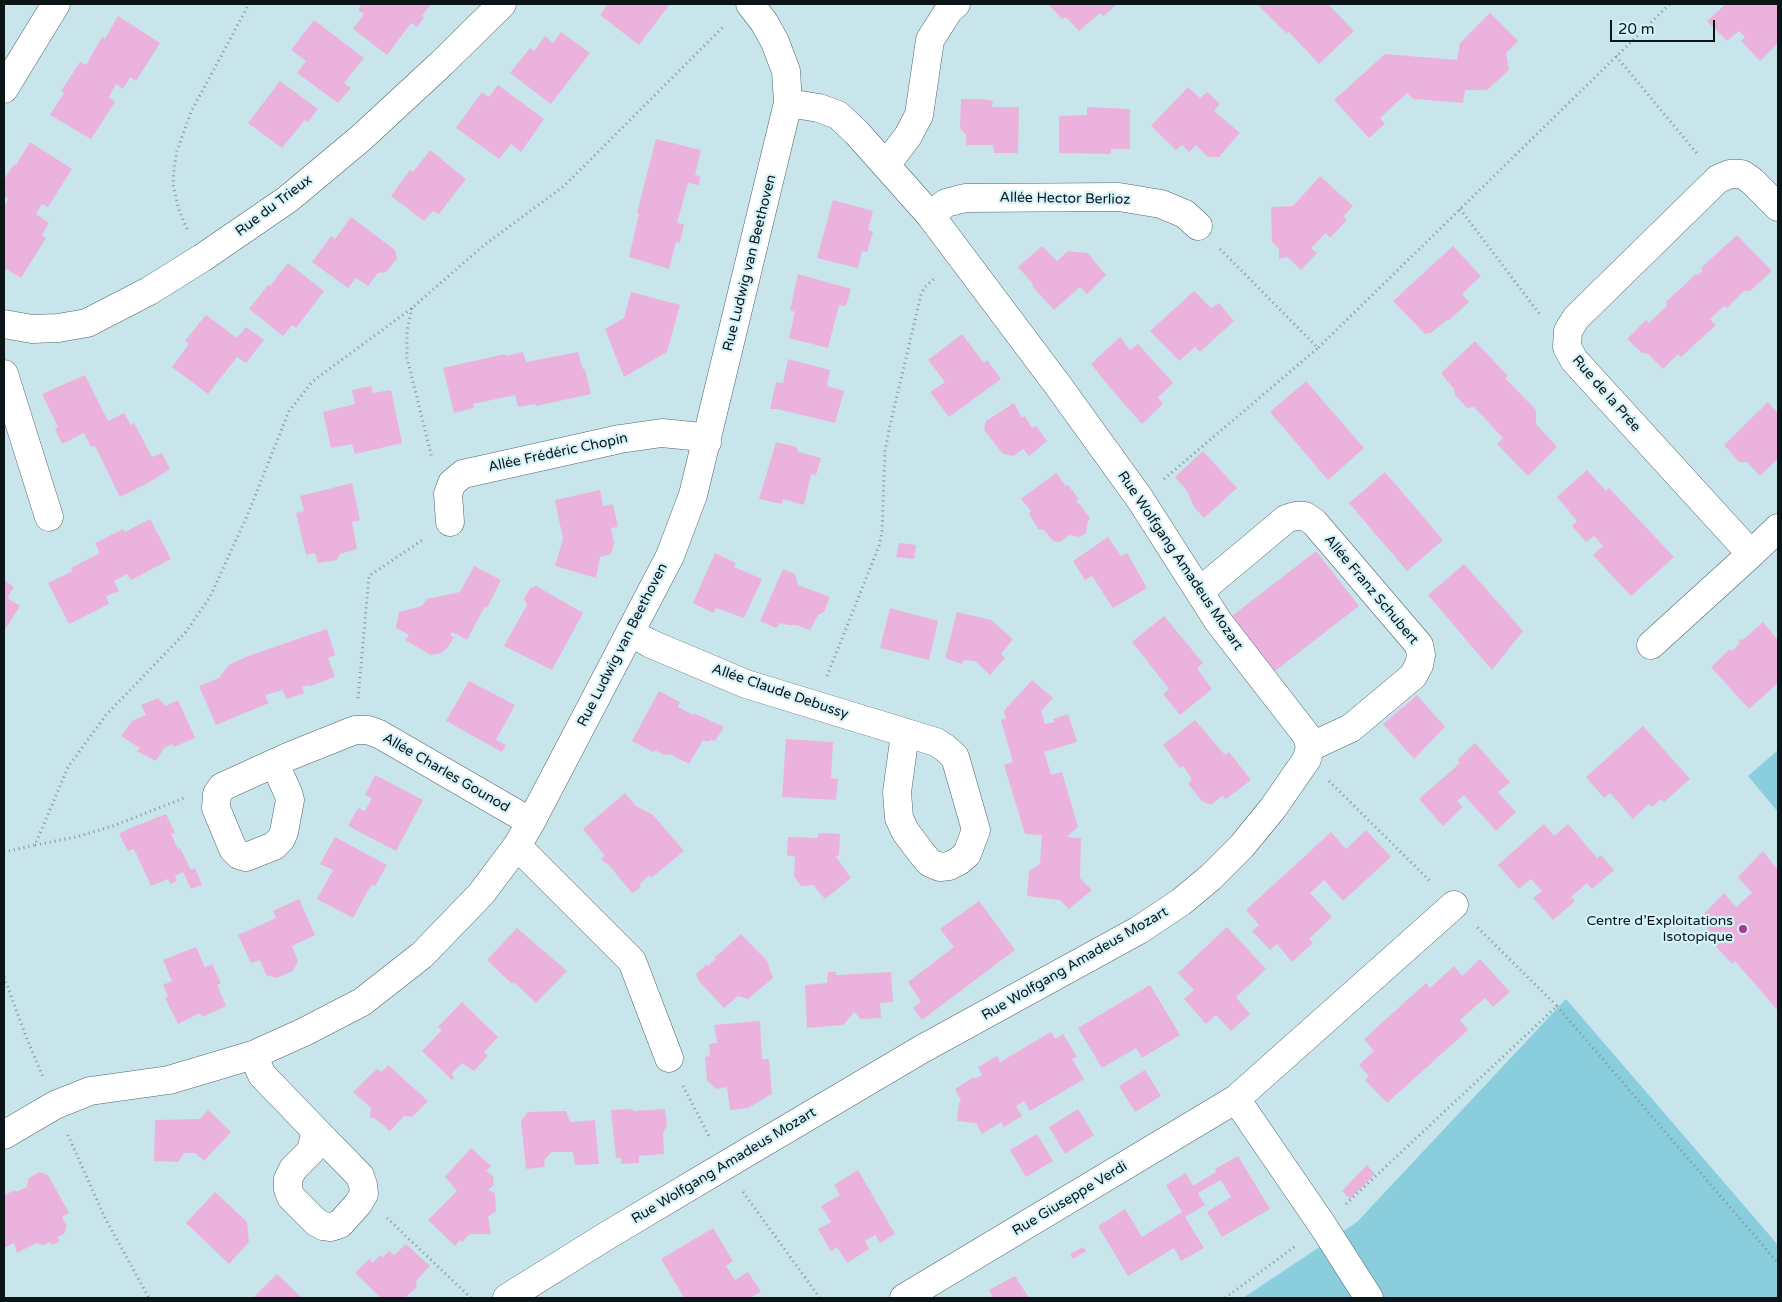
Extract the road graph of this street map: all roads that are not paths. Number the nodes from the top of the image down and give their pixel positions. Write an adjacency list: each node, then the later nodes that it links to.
1 (56, 4): 5 (street)
2 (502, 4): 11 (street, Rue du Trieux)
3 (751, 4): 6 (street, Rue Ludwig van Beethoven)
4 (956, 4): 7 (street)
5 (4, 89)
6 (788, 102): 7 (street, Rue Wolfgang Amadeus Mozart); 13 (street, Rue Ludwig van Beethoven)
7 (886, 165): 9 (street, Rue Wolfgang Amadeus Mozart)
8 (1778, 207): 17 (street, Rue de la Prée)
9 (930, 215): 10 (street, Allée Hector Berlioz); 18 (street, Rue Wolfgang Amadeus Mozart)
10 (1192, 220)
11 (4, 324)
12 (4, 374): 14 (street)
13 (706, 442): 15 (street, Allée Frédéric Chopin); 19 (street, Rue Ludwig van Beethoven)
14 (49, 517)
15 (450, 522)
16 (1778, 528): 17 (street)
17 (1750, 554): 20 (street)
18 (1200, 591): 22 (street, Rue Wolfgang Amadeus Mozart); 22 (street, Allée Franz Schubert)
19 (630, 632): 21 (street, Allée Claude Debussy); 24 (street, Rue Ludwig van Beethoven)
20 (1650, 645)
21 (905, 734)
22 (1308, 753): 32 (street, Rue Wolfgang Amadeus Mozart)
23 (275, 764): 23 (street); 24 (street, Allée Charles Gounod)
24 (531, 822): 25 (street, Rue Ludwig van Beethoven)
25 (517, 846): 27 (street, Rue Ludwig van Beethoven); 28 (street)
26 (1454, 904): 29 (street, Rue Giuseppe Verdi)
27 (252, 1055): 30 (street); 31 (street, Rue Ludwig van Beethoven)
28 (668, 1058)
29 (1236, 1099): 33 (street, Rue Giuseppe Verdi); 34 (street)
30 (316, 1131): 30 (street)
31 (4, 1135)
32 (507, 1298)
33 (904, 1298)
34 (1369, 1298)

